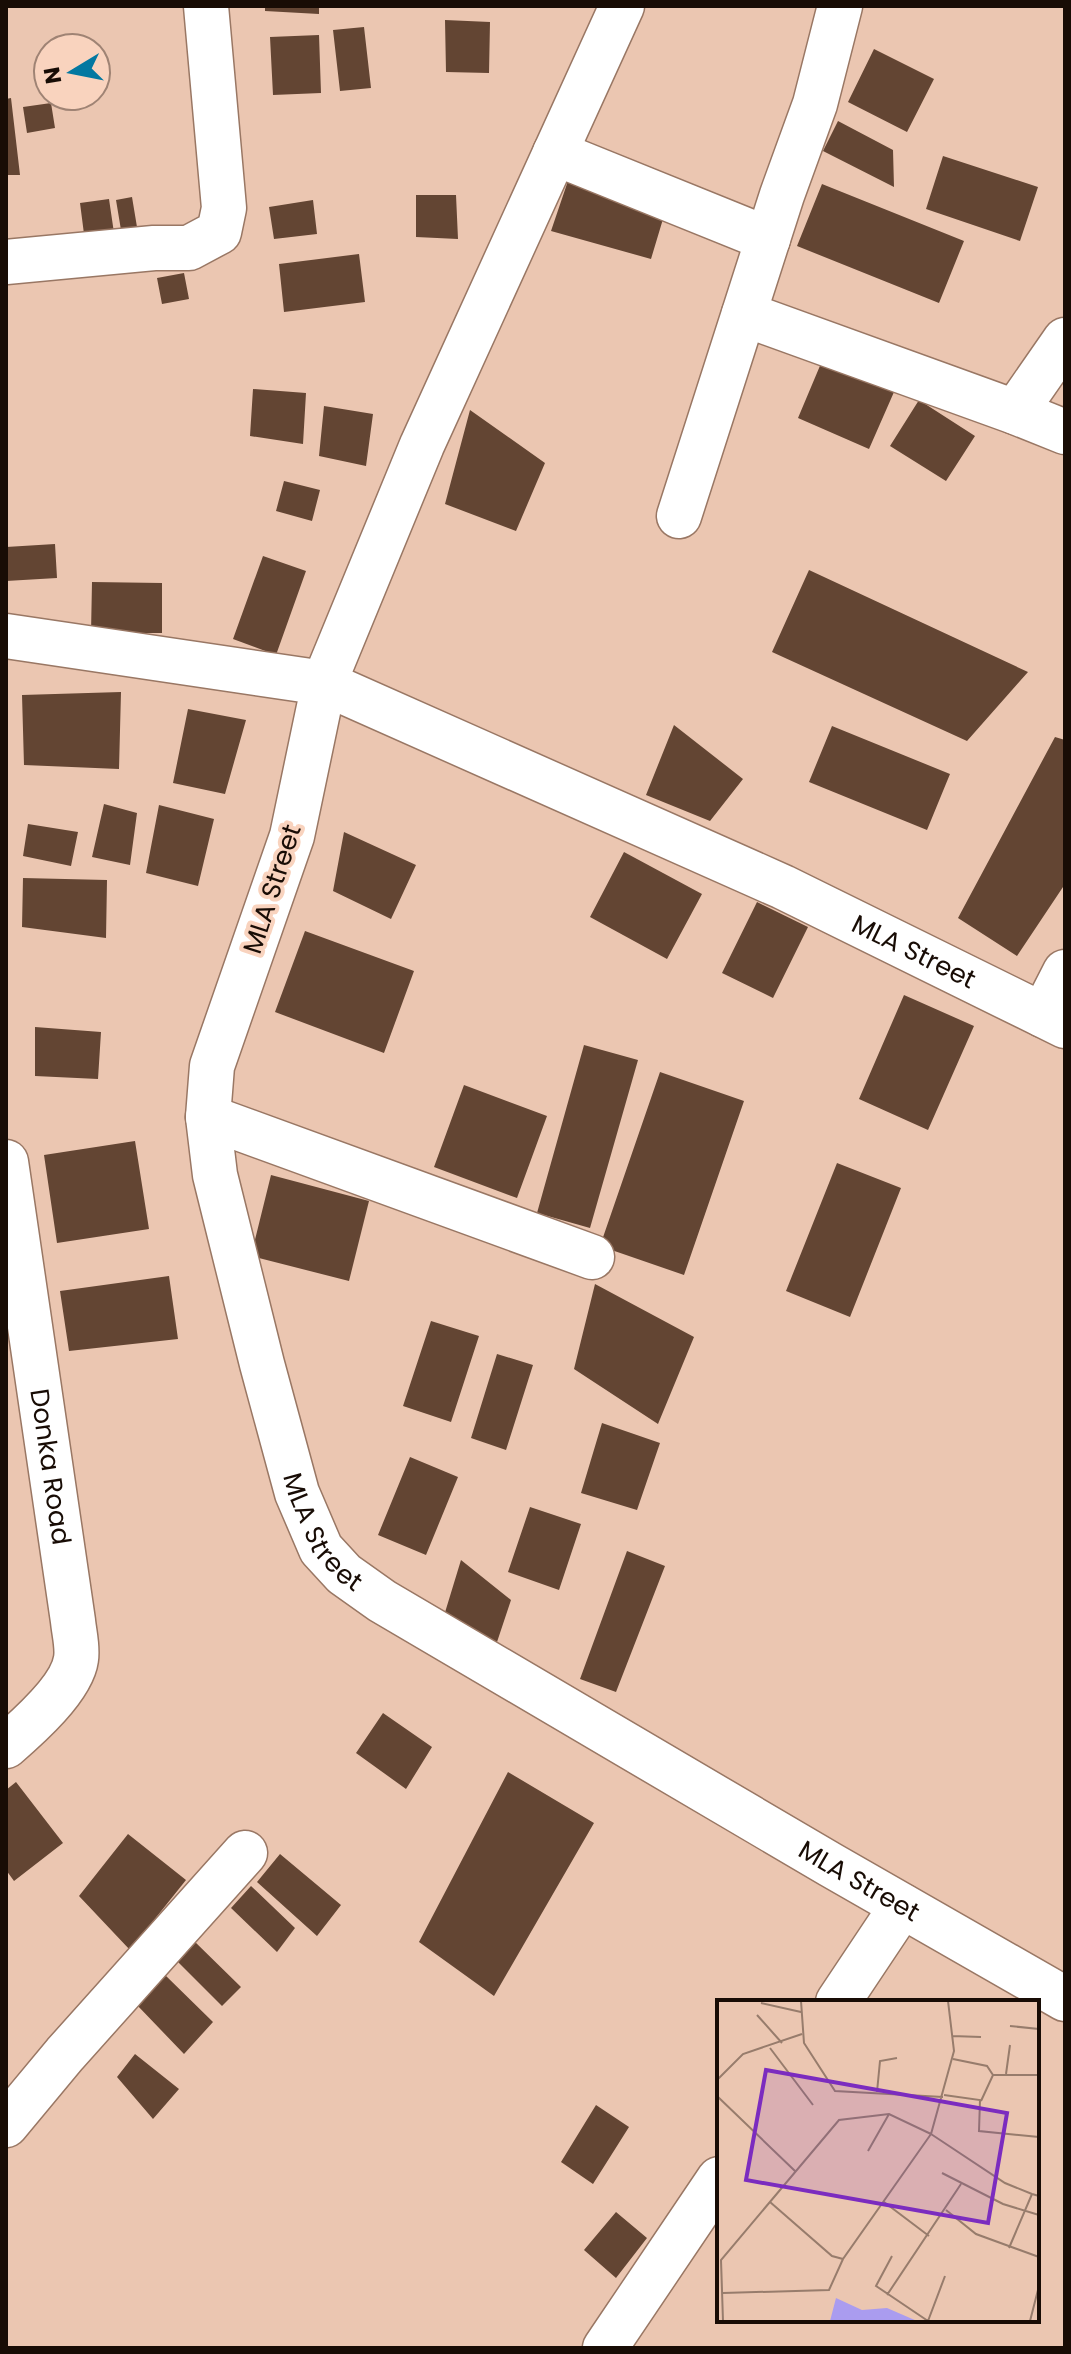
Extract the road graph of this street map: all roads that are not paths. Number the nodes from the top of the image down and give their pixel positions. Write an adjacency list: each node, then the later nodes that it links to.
1 (206, 6): 6 (street)
2 (622, 6): 4 (street)
3 (840, 6): 5 (street)
4 (555, 153): 5 (street); 13 (street)
5 (768, 239): 7 (street)
6 (6, 262)
7 (744, 314): 9 (street); 11 (street)
8 (1065, 340): 9 (street)
9 (1015, 412): 10 (street)
10 (1065, 432)
11 (679, 516)
12 (6, 636): 13 (street, MLA Street)
13 (324, 683): 15 (street, MLA Street); 16 (street, MLA Street)
14 (1065, 972): 15 (street)
15 (1054, 1020)
16 (208, 1117): 18 (street); 22 (street, MLA Street)
17 (6, 1162): 19 (street, Donka Road)
18 (592, 1257)
19 (13, 1265): 20 (street, Donka Road)
20 (6, 1746)
21 (245, 1853): 25 (street)
22 (902, 1906): 23 (street, MLA Street); 24 (street)
23 (1065, 1999)
24 (839, 2000)
25 (6, 2125)
26 (717, 2182): 27 (street)
27 (605, 2348)

